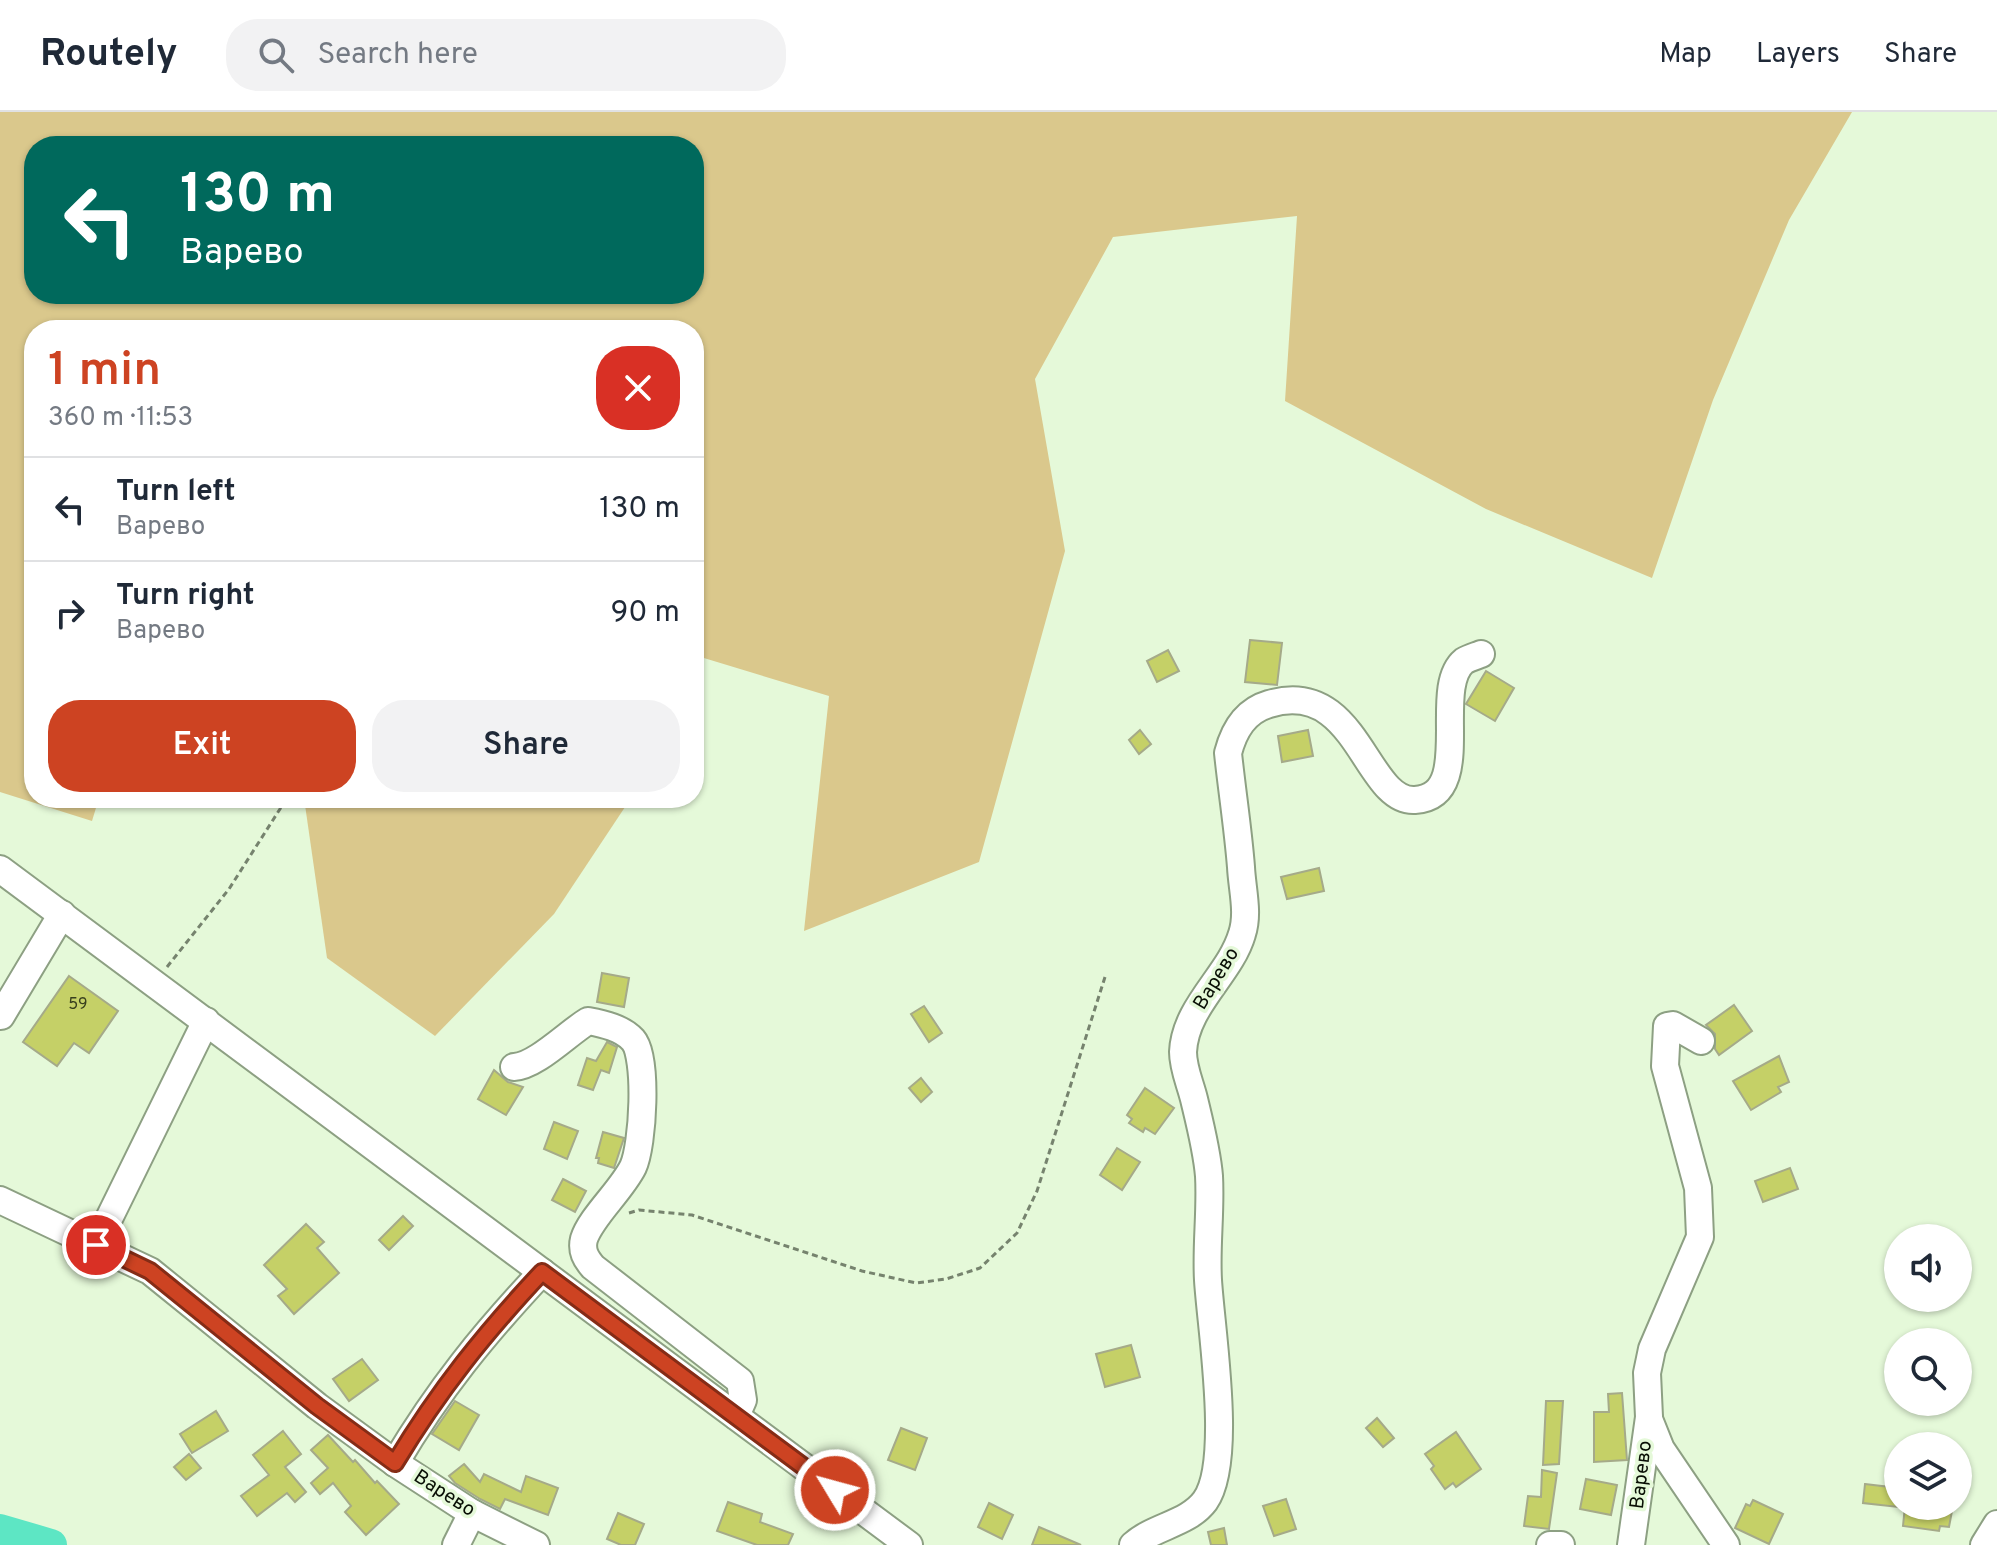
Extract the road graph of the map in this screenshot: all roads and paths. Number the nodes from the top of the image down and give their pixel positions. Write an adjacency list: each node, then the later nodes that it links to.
1 (1481, 654): 23 (street, Варево)
2 (281, 808): 6 (path)
3 (0, 869): 4 (street)
4 (62, 914): 6 (street); 7 (street)
5 (1105, 977): 12 (path)
6 (155, 982): 8 (street)
7 (1, 1016)
8 (206, 1021): 13 (street); 14 (street)
9 (1701, 1041): 16 (street, Варево)
10 (514, 1067): 12 (street)
11 (0, 1200): 13 (street, Варево)
12 (595, 1223): 15 (street)
13 (96, 1245): 17 (street, Варево)
14 (542, 1272): 15 (street); 17 (street, Варево)
15 (736, 1416): 22 (street)
16 (1649, 1417): 26 (street, Варево); 27 (street)
17 (395, 1463): 18 (street, Варево)
18 (472, 1513): 20 (street, Варево); 21 (street)
19 (1997, 1524): 28 (street)
20 (520, 1542)
21 (456, 1545)
22 (909, 1545)
23 (1133, 1545)
24 (1550, 1545): 25 (street)
25 (1561, 1545)
26 (1631, 1545)
27 (1726, 1545)
28 (1984, 1545)

